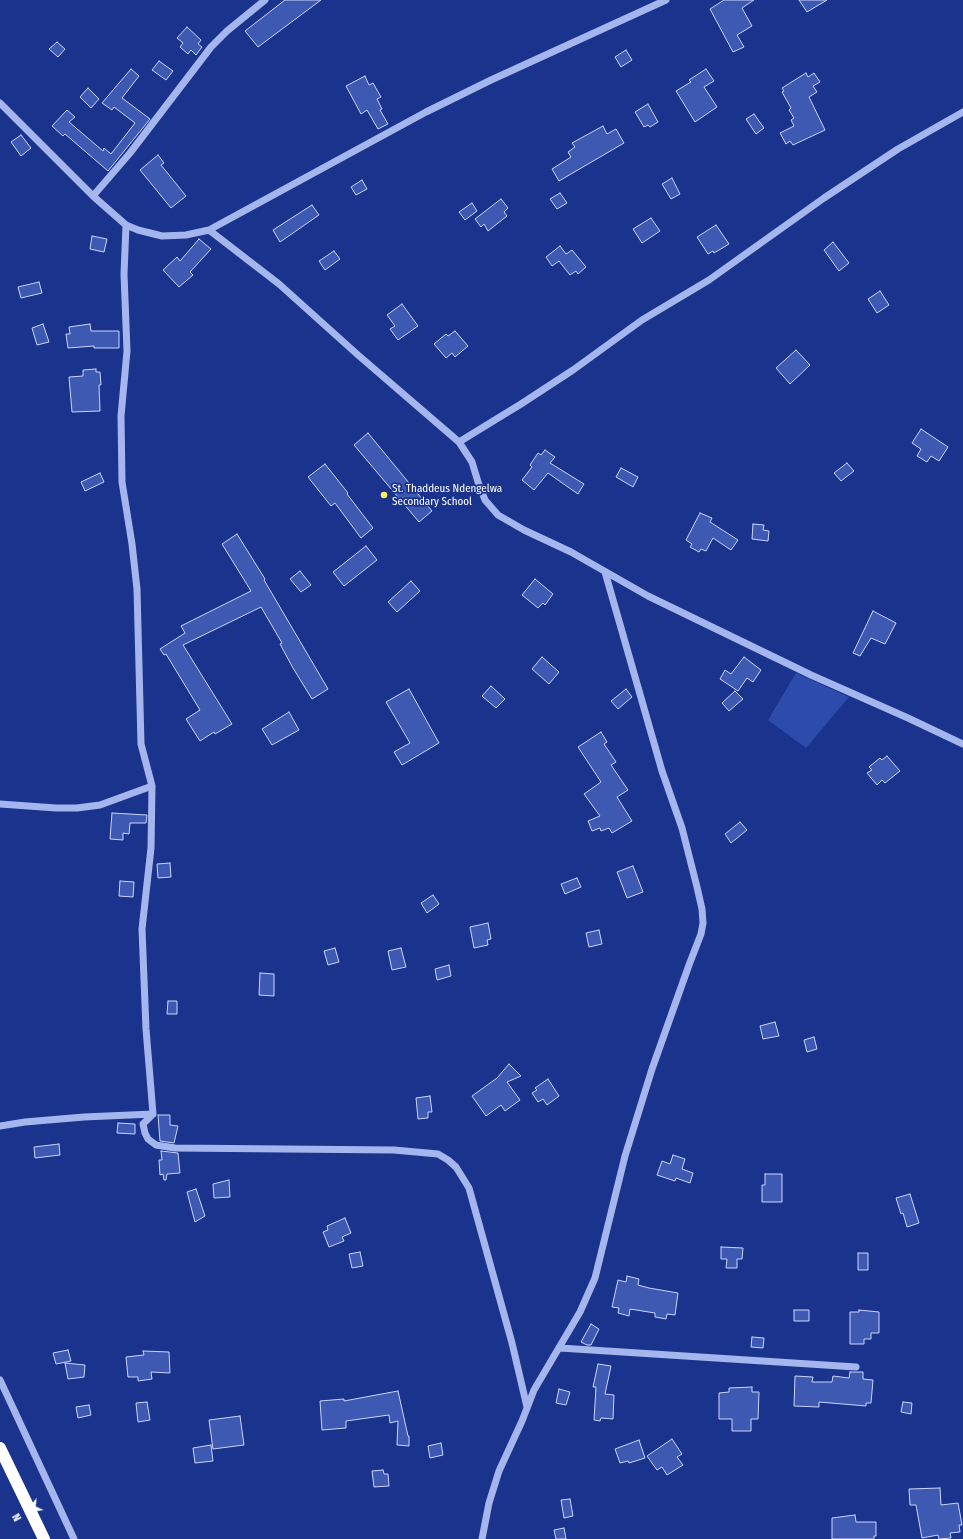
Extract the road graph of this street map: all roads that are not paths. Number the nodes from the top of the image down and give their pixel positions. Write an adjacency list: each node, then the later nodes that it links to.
1 (265, 0): 5 (street)
2 (666, 0): 7 (street)
3 (0, 103): 5 (street)
4 (963, 112): 8 (street)
5 (93, 196): 6 (street)
6 (126, 225): 7 (street); 11 (street)
7 (208, 230): 8 (street)
8 (459, 442): 9 (street)
9 (605, 572): 10 (street); 15 (street)
10 (963, 744)
11 (152, 786): 12 (street); 13 (street)
12 (0, 804)
13 (153, 1114): 14 (street); 18 (street)
14 (0, 1126)
15 (560, 1348): 16 (street); 18 (street)
16 (856, 1367)
17 (0, 1380): 21 (street)
18 (528, 1408): 22 (street)
19 (0, 1448): 20 (highway)
20 (44, 1539)
21 (74, 1539)
22 (482, 1539)

